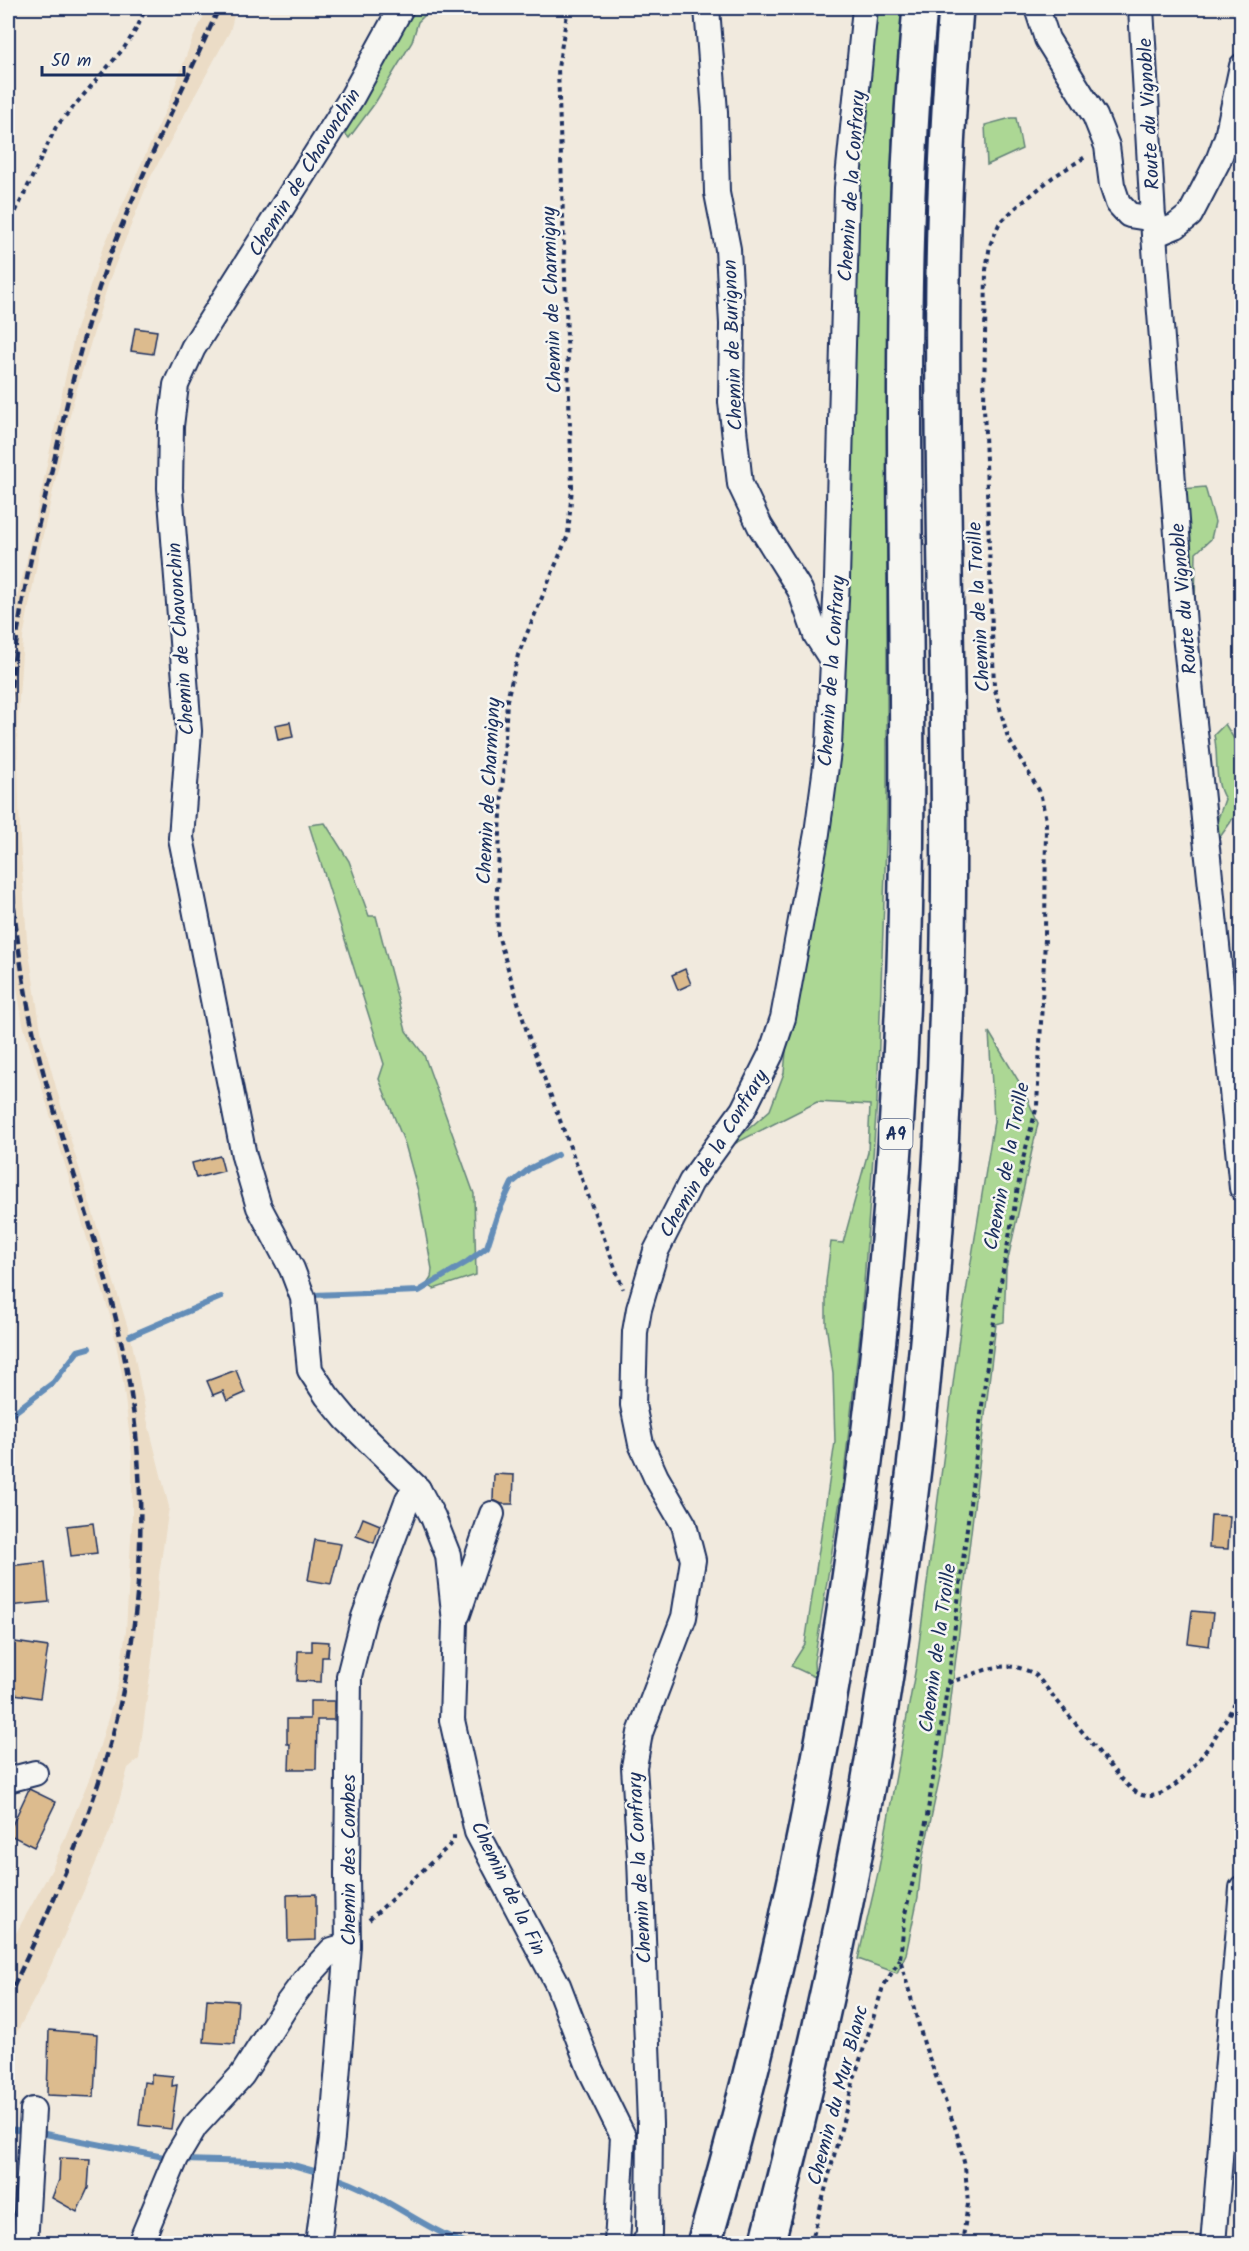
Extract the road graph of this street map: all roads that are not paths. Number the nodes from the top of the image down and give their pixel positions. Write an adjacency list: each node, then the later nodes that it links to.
1 (401, 8): 12 (street, Chemin de Chavonchin)
2 (707, 8): 10 (street, Chemin de Burignon)
3 (865, 8): 10 (street, Chemin de la Confrary)
4 (920, 8): 25 (highway, A9)
5 (956, 8): 26 (highway, A9)
6 (1037, 8): 9 (street)
7 (1142, 8): 9 (street, Route du Vignoble)
8 (1242, 66): 9 (street)
9 (1154, 227): 11 (street, Route du Vignoble)
10 (832, 660): 24 (street, Chemin de la Confrary)
11 (1242, 1188)
12 (418, 1489): 14 (street, Chemin de la Fin); 18 (street, Chemin des Combes)
13 (492, 1514): 14 (street)
14 (455, 1622): 23 (street, Chemin de la Fin)
15 (35, 1773): 16 (street)
16 (8, 1780)
17 (1242, 1888): 27 (street)
18 (355, 1937): 21 (street); 22 (street, Chemin des Combes)
19 (33, 2110): 20 (street)
20 (25, 2244)
21 (140, 2244)
22 (318, 2244)
23 (617, 2244)
24 (644, 2244)
25 (704, 2244)
26 (767, 2244)
27 (1213, 2244)

